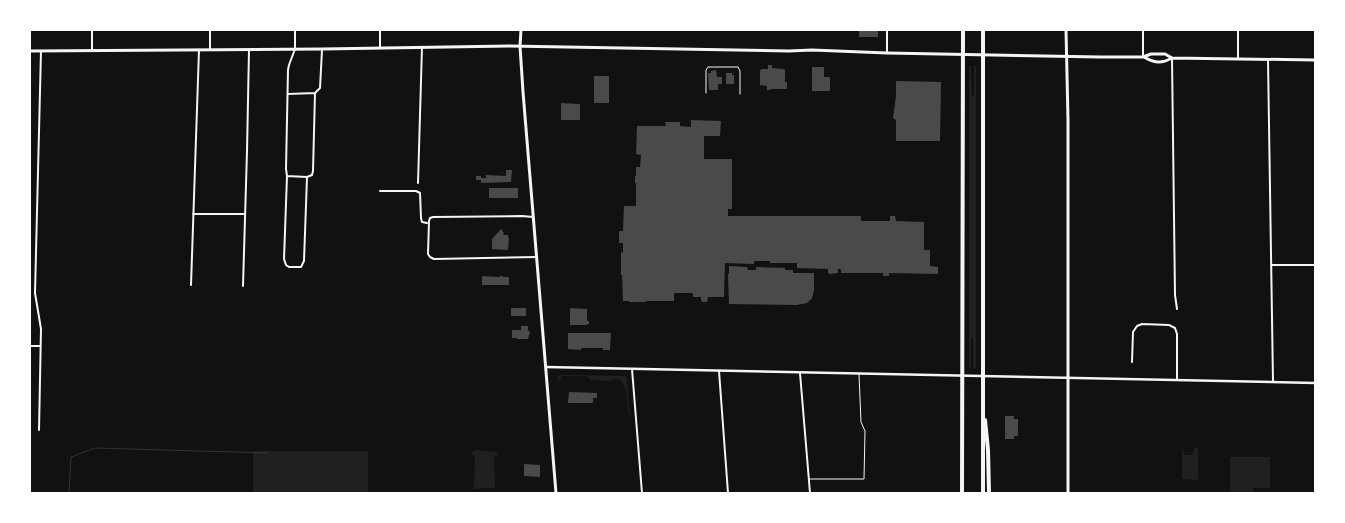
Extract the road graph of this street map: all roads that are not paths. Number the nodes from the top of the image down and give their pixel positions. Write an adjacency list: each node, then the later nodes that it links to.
1 (92, 30): 22 (street)
2 (210, 30): 18 (street)
3 (295, 30): 14 (street)
4 (380, 30): 16 (street)
5 (521, 30): 12 (main road)
6 (887, 30): 23 (street)
7 (963, 30): 67 (highway)
8 (983, 30): 60 (highway)
9 (1066, 30): 24 (main road)
10 (1143, 30): 25 (street)
11 (1238, 30): 27 (street)
12 (520, 46): 13 (main road); 23 (main road); 40 (main road)
13 (422, 47): 16 (main road); 36 (street)
14 (295, 49): 15 (main road); 19 (main road); 31 (street)
15 (322, 49): 16 (main road); 32 (street)
16 (380, 49)
17 (199, 50): 18 (main road); 22 (main road); 38 (street)
18 (210, 50): 19 (main road)
19 (249, 50): 39 (street)
20 (30, 51): 21 (main road)
21 (41, 51): 22 (main road); 49 (street)
22 (92, 51)
23 (887, 53): 24 (main road)
24 (1067, 57): 25 (main road); 56 (main road)
25 (1143, 57): 26 (main road); 26 (main road)
26 (1172, 58): 27 (main road); 47 (street)
27 (1238, 59): 28 (main road)
28 (1268, 60): 29 (main road); 43 (street)
29 (1315, 60)
30 (706, 93): 33 (lane)
31 (288, 94): 32 (street); 34 (street)
32 (315, 94): 35 (street)
33 (740, 94)
34 (287, 176): 35 (street); 35 (street)
35 (307, 177)
36 (418, 183)
37 (380, 191): 41 (street)
38 (193, 214): 39 (street); 45 (street)
39 (245, 214): 46 (street)
40 (534, 218): 41 (street); 42 (main road)
41 (428, 223): 42 (street)
42 (537, 257): 51 (main road)
43 (1271, 265): 44 (street); 58 (street)
44 (1315, 265)
45 (191, 285)
46 (242, 286)
47 (1177, 309)
48 (30, 346): 49 (street)
49 (40, 346): 61 (street)
50 (1132, 362): 57 (street)
51 (546, 367): 52 (street); 63 (main road)
52 (632, 370): 53 (street); 64 (street)
53 (719, 371): 54 (street); 65 (street)
54 (800, 372): 55 (street); 62 (street)
55 (859, 373): 56 (street); 62 (lane)
56 (1068, 377): 57 (street); 70 (main road)
57 (1177, 379): 58 (street)
58 (1273, 382): 59 (street)
59 (1315, 383)
60 (983, 397): 68 (highway); 69 (highway)
61 (39, 430)
62 (809, 480): 66 (street)
63 (556, 493)
64 (642, 493)
65 (728, 493)
66 (810, 493)
67 (962, 493)
68 (983, 493)
69 (989, 493)
70 (1068, 493)

